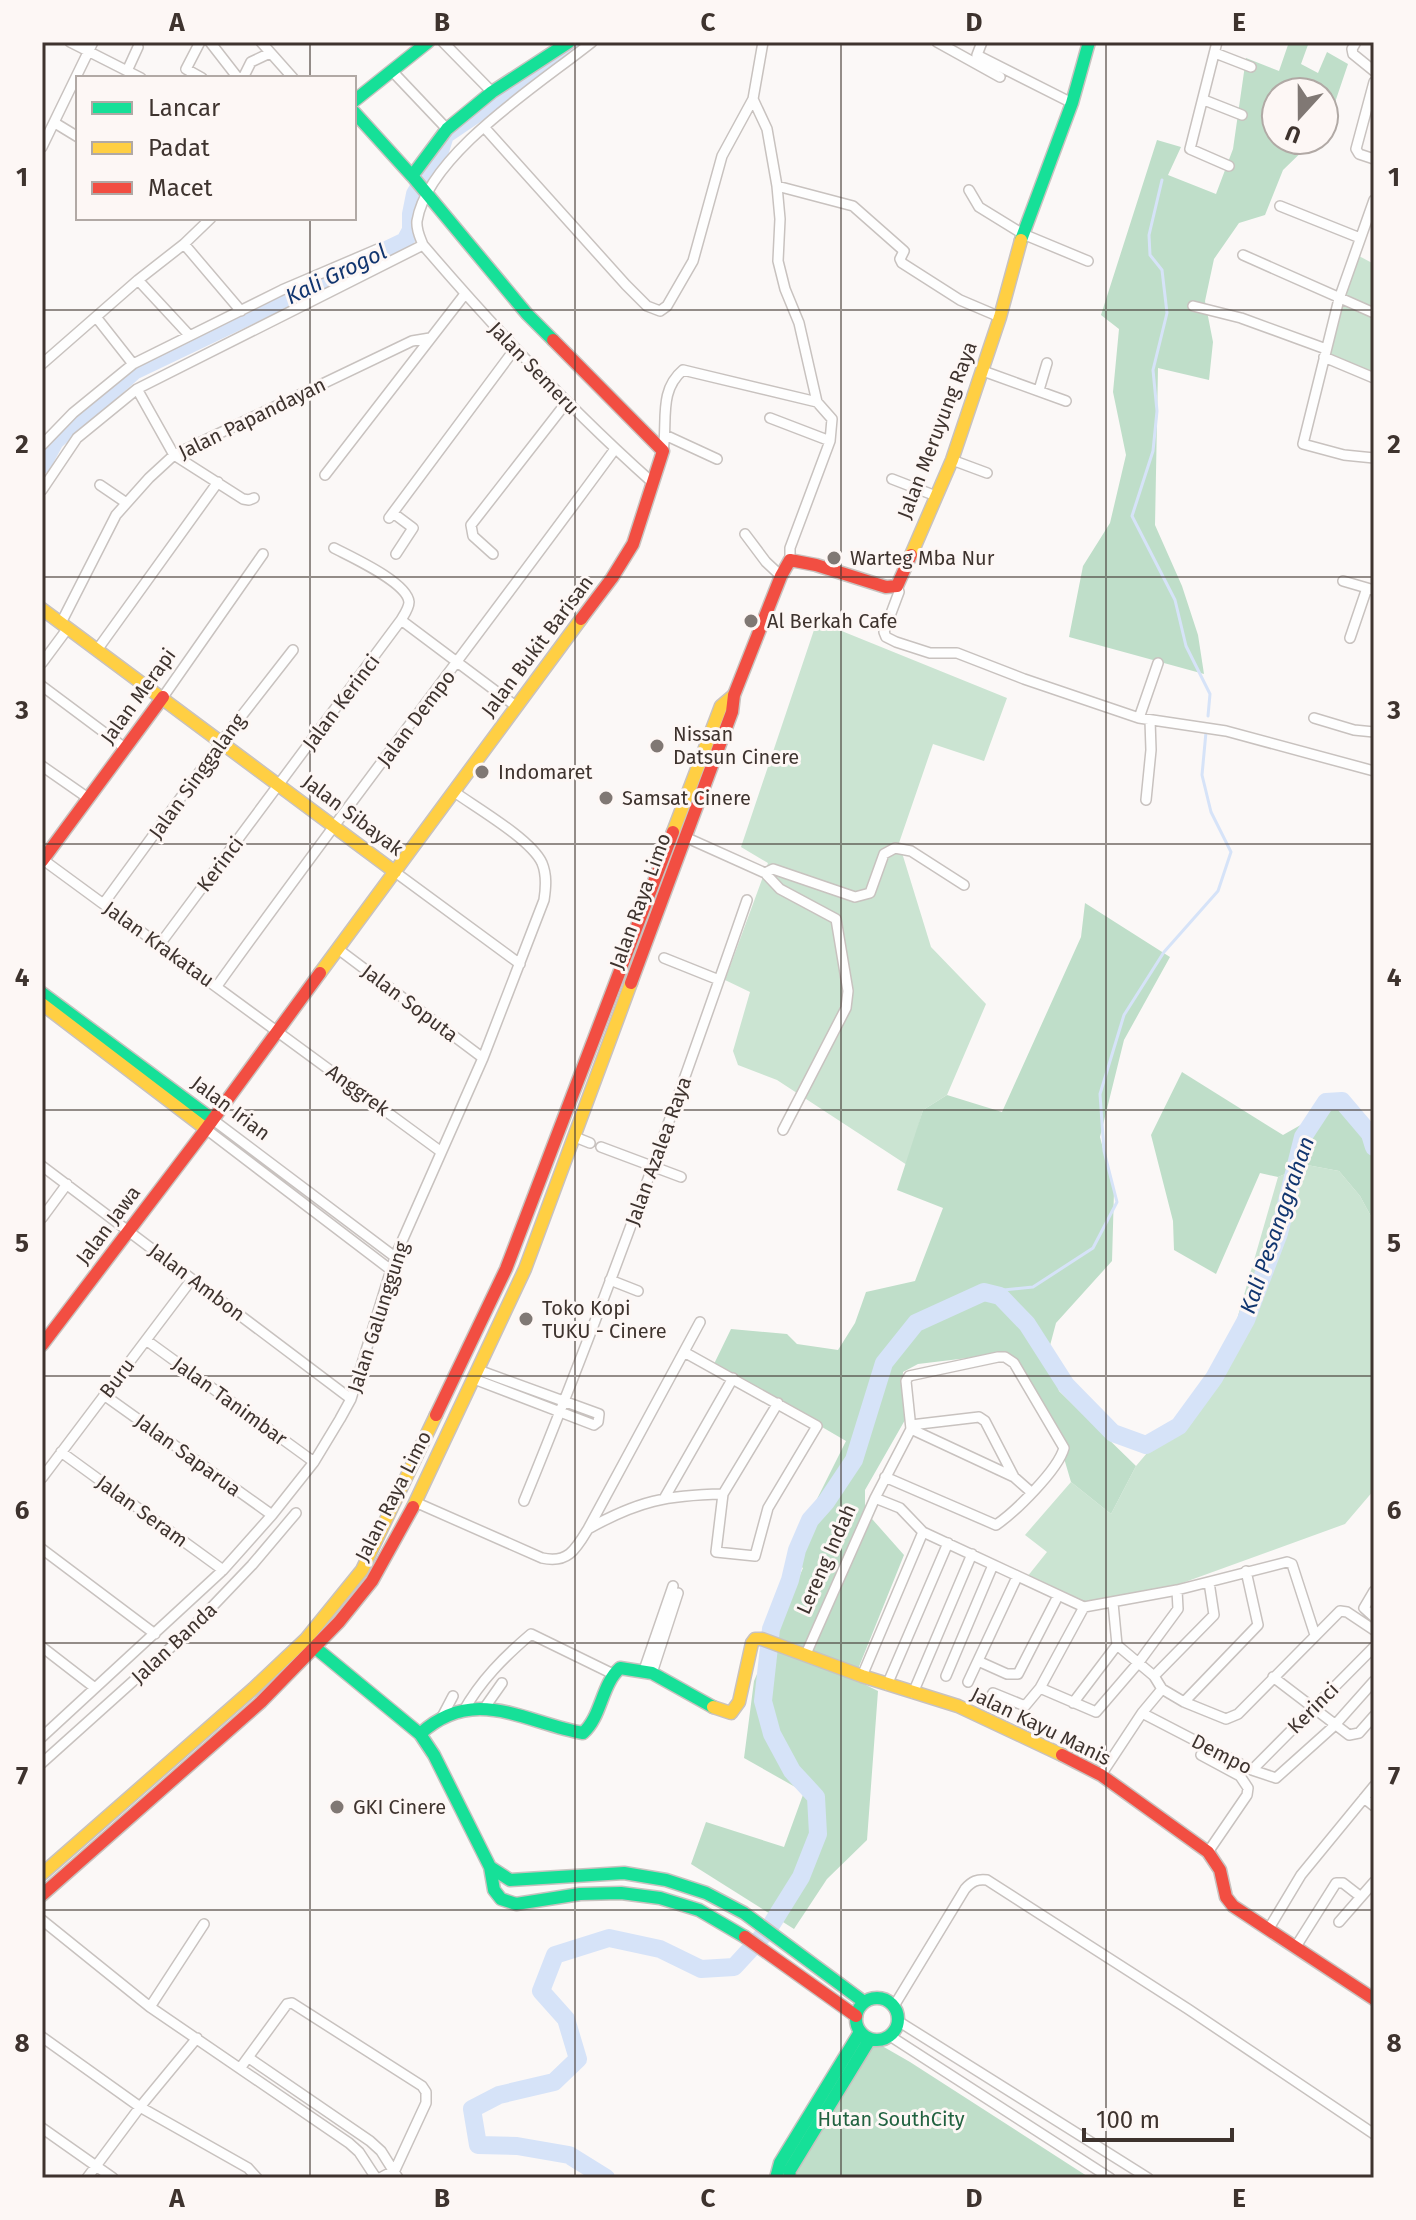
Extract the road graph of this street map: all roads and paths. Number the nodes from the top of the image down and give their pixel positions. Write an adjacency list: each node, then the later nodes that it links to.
1 (70, 42): 14 (street)
2 (200, 42): 24 (street)
3 (210, 42): 25 (street)
4 (261, 42): 17 (street)
5 (443, 42): 31 (street)
6 (569, 42): 31 (street)
7 (592, 42): 40 (street)
8 (763, 42): 33 (street)
9 (937, 42): 28 (street)
10 (982, 42): 35 (street)
11 (1089, 42): 35 (street, Jalan Meruyung Raya)
12 (426, 43): 20 (street)
13 (1354, 46): 21 (street)
14 (91, 47): 19 (street); 22 (street)
15 (138, 47): 19 (street)
16 (1216, 47): 18 (street); 34 (street)
17 (270, 53): 26 (street); 27 (street)
18 (1251, 67)
19 (127, 71): 23 (street)
20 (392, 71): 32 (street); 39 (street)
21 (1374, 71)
22 (77, 76)
23 (137, 76)
24 (198, 76)
25 (239, 76)
26 (242, 76)
27 (291, 76)
28 (1000, 77)
29 (76, 79): 38 (street)
30 (1374, 82): 43 (street)
31 (492, 92): 39 (street)
32 (356, 99)
33 (753, 99): 40 (street); 46 (street)
34 (1204, 100): 37 (street); 44 (street)
35 (1072, 103): 53 (street, Jalan Meruyung Raya)
36 (356, 114): 45 (street)
37 (1242, 115)
38 (55, 123): 41 (street); 42 (street)
39 (445, 126): 45 (street)
40 (484, 127): 48 (street)
41 (76, 136)
42 (42, 147)
43 (1374, 159)
44 (1229, 166)
45 (412, 176): 48 (street)
46 (777, 186): 67 (street); 80 (street)
47 (969, 190): 53 (street)
48 (425, 192): 56 (street); 87 (street)
49 (1374, 200): 52 (street)
50 (1280, 206): 54 (street)
51 (209, 220): 55 (street)
52 (1370, 225): 54 (street)
53 (1023, 234): 59 (street); 67 (street, Jalan Meruyung Raya)
54 (1360, 238): 62 (street)
55 (184, 244): 60 (street); 64 (street)
56 (423, 245): 61 (street, Jalan Semeru); 77 (street)
57 (378, 249): 64 (street)
58 (1243, 255): 62 (street)
59 (1088, 261)
60 (138, 280): 66 (street); 68 (street)
61 (465, 294): 69 (street); 70 (street, Jalan Semeru)
62 (1339, 299): 65 (street); 71 (street)
63 (1193, 306): 71 (street)
64 (241, 311): 68 (street)
65 (1374, 313)
66 (96, 317): 73 (street); 74 (street)
67 (1000, 317): 75 (street, Jalan Meruyung Raya)
68 (189, 335): 74 (street)
69 (430, 338): 88 (street, Jalan Papandayan); 93 (street)
70 (514, 350): 81 (street, Jalan Semeru); 105 (street)
71 (1325, 353): 76 (street); 89 (street)
72 (1047, 363): 78 (street)
73 (42, 364)
74 (133, 364): 85 (street)
75 (983, 371): 78 (street); 91 (street, Jalan Meruyung Raya)
76 (1374, 378)
77 (137, 389): 88 (street); 98 (street)
78 (1039, 390): 79 (street)
79 (1066, 401)
80 (817, 402): 83 (street); 84 (street)
81 (566, 403): 86 (street, Jalan Semeru); 106 (street)
82 (770, 418): 84 (street)
83 (665, 435): 87 (street); 90 (street)
84 (830, 441): 107 (street)
85 (42, 445)
86 (615, 449): 96 (street, Jalan Semeru); 119 (street, Jalan Dempo)
87 (663, 451): 96 (street, Jalan Bukit Barisan)
88 (174, 455): 95 (street); 101 (street, Jalan Papandayan)
89 (1374, 458)
90 (717, 459)
91 (952, 460): 92 (street); 99 (street, Jalan Meruyung Raya)
92 (987, 473)
93 (325, 475)
94 (892, 479): 99 (street)
95 (218, 482): 100 (street); 116 (street)
96 (653, 483): 124 (street, Jalan Bukit Barisan)
97 (100, 485): 101 (street)
98 (42, 490)
99 (936, 496): 110 (street, Jalan Meruyung Raya)
100 (254, 498)
101 (125, 502): 114 (street, Jalan Papandayan)
102 (745, 534): 108 (street)
103 (334, 548): 113 (street)
104 (263, 554): 123 (street, Jalan Merapi)
105 (396, 554)
106 (493, 554)
107 (790, 560): 108 (street); 110 (street)
108 (781, 576): 122 (street)
109 (1343, 581): 111 (street)
110 (897, 586): 125 (street)
111 (1370, 589): 115 (street)
112 (42, 609): 114 (street, Jalan Sibayak)
113 (401, 620): 119 (street); 133 (street, Jalan Kerinci)
114 (64, 626): 116 (street, Jalan Sibayak); 118 (street, Jalan Papandayan)
115 (1350, 638)
116 (97, 650): 123 (street, Jalan Sibayak)
117 (293, 650): 129 (street, Jalan Singgalang)
118 (42, 663)
119 (458, 663): 124 (street); 137 (street, Jalan Dempo)
120 (1158, 663): 125 (street)
121 (42, 686): 130 (street)
122 (734, 695): 138 (street, Jalan Raya Limo); 140 (street, Jalan Raya Limo)
123 (163, 697): 129 (street, Jalan Sibayak); 130 (street, Jalan Merapi)
124 (517, 707): 134 (street, Jalan Bukit Barisan)
125 (1139, 718): 127 (street)
126 (1314, 718): 128 (street)
127 (1150, 720): 132 (street); 136 (street)
128 (1374, 732)
129 (222, 741): 133 (street, Jalan Sibayak); 145 (street, Jalan Singgalang)
130 (125, 748): 135 (street, Jalan Merapi)
131 (42, 766): 135 (street)
132 (1374, 771)
133 (280, 784): 137 (street, Jalan Sibayak); 146 (street, Kerinci)
134 (453, 791): 141 (street, Jalan Bukit Barisan); 149 (street, Jalan Galunggung)
135 (88, 798): 139 (street, Jalan Merapi)
136 (1146, 800)
137 (334, 825): 141 (street, Jalan Sibayak); 151 (street, Jalan Dempo)
138 (685, 837): 140 (street, Jalan Raya Limo); 142 (street)
139 (42, 859): 145 (street, Jalan Krakatau)
140 (669, 862): 156 (street, Jalan Raya Limo); 157 (street, Jalan Raya Limo)
141 (395, 872): 147 (street, Jalan Bukit Barisan); 149 (street, Jalan Sibayak)
142 (765, 873): 143 (street); 159 (street)
143 (964, 885)
144 (747, 900): 150 (street, Jalan Azalea Raya)
145 (104, 903): 146 (street, Jalan Krakatau)
146 (160, 944): 151 (street, Jalan Krakatau)
147 (338, 949): 154 (street, Jalan Bukit Barisan); 155 (street, Jalan Soputa)
148 (664, 958): 150 (street)
149 (520, 964): 155 (street, Jalan Galunggung)
150 (719, 980): 165 (street, Jalan Azalea Raya)
151 (217, 986): 154 (street, Jalan Krakatau)
152 (42, 993): 158 (street, Jalan Irian)
153 (42, 1004): 158 (street, Jalan Irian)
154 (276, 1030): 158 (street, Jalan Bukit Barisan); 163 (street, Anggrek)
155 (483, 1058): 163 (street, Jalan Galunggung)
156 (568, 1108): 157 (street); 219 (street, Jalan Raya Limo)
157 (583, 1114): 160 (street, Jalan Raya Limo)
158 (209, 1124): 169 (street, Jalan Jawa); 170 (street, Jalan Irian); 171 (street, Jalan Irian)
159 (783, 1130)
160 (575, 1137): 161 (street); 179 (street, Jalan Raya Limo)
161 (590, 1143)
162 (601, 1147): 165 (street)
163 (440, 1151): 170 (street, Jalan Galunggung)
164 (42, 1166): 167 (street, Jalan Ambon)
165 (653, 1167): 166 (street); 173 (street, Jalan Azalea Raya)
166 (681, 1177)
167 (67, 1184): 168 (street); 169 (street, Jalan Ambon)
168 (42, 1218)
169 (129, 1231): 172 (street, Jalan Ambon); 177 (street, Jalan Jawa)
170 (395, 1257): 171 (street, Jalan Galunggung)
171 (391, 1270): 182 (street, Jalan Galunggung)
172 (192, 1279): 176 (street, Buru); 182 (street, Jalan Ambon)
173 (610, 1280): 174 (street); 184 (street, Jalan Azalea Raya)
174 (638, 1291)
175 (700, 1322): 178 (street)
176 (146, 1340): 181 (street, Buru); 187 (street, Jalan Tanimbar)
177 (42, 1345)
178 (684, 1352): 180 (street); 199 (street)
179 (476, 1374): 184 (street); 196 (street, Jalan Raya Limo)
180 (733, 1378): 183 (street); 193 (street)
181 (104, 1395): 186 (street, Buru); 198 (street, Jalan Saparua)
182 (351, 1399): 187 (street, Jalan Galunggung)
183 (778, 1403): 192 (street); 192 (street)
184 (562, 1406): 195 (street, Jalan Azalea Raya)
185 (911, 1427): 188 (street); 189 (street); 189 (street); 191 (street)
186 (61, 1452): 190 (street, Buru); 205 (street, Jalan Seram)
187 (314, 1462): 198 (street, Jalan Galunggung)
188 (885, 1477): 191 (street); 194 (street)
189 (1014, 1477): 191 (street)
190 (42, 1478)
191 (1031, 1492)
192 (723, 1494): 193 (street)
193 (665, 1497): 199 (street)
194 (875, 1498): 200 (street, Lereng Indah); 223 (street, Lereng Indah)
195 (524, 1501)
196 (415, 1502): 199 (street); 219 (street, Jalan Raya Limo)
197 (296, 1513): 254 (street, Jalan Banda)
198 (272, 1515): 205 (street, Jalan Galunggung)
199 (588, 1529)
200 (923, 1532): 201 (street, Lereng Indah); 228 (street)
201 (948, 1543): 203 (street, Lereng Indah); 235 (street)
202 (42, 1549): 217 (street)
203 (972, 1554): 204 (street, Lereng Indah); 239 (street)
204 (993, 1565): 207 (street, Lereng Indah); 229 (street)
205 (223, 1570): 217 (street, Jalan Galunggung)
206 (1246, 1571): 208 (street); 218 (street); 242 (street)
207 (1017, 1577): 212 (street, Lereng Indah); 224 (street)
208 (1209, 1582): 210 (street); 230 (street)
209 (675, 1590): 226 (street)
210 (1177, 1590): 213 (street); 225 (street)
211 (1374, 1591): 215 (street)
212 (1058, 1596): 214 (street, Lereng Indah); 224 (street)
213 (1113, 1603): 214 (street); 220 (street)
214 (1084, 1607): 237 (street)
215 (1374, 1617)
216 (1374, 1630): 218 (street)
217 (155, 1634): 236 (street, Jalan Galunggung)
218 (1315, 1635): 231 (street)
219 (310, 1644): 251 (street); 262 (street, Jalan Raya Limo); 264 (street, Jalan Raya Limo)
220 (1117, 1645): 225 (street); 243 (street)
221 (42, 1647): 236 (street)
222 (1374, 1647): 244 (street, Kerinci)
223 (806, 1654): 226 (street); 228 (street, Jalan Kayu Manis)
224 (978, 1661): 233 (street)
225 (1139, 1662): 230 (street); 243 (street)
226 (648, 1671): 227 (street)
227 (613, 1674): 245 (street); 246 (street)
228 (862, 1676): 235 (street, Jalan Kayu Manis)
229 (946, 1676)
230 (1154, 1676): 238 (street)
231 (1273, 1677): 242 (street); 244 (street)
232 (1374, 1681): 250 (street)
233 (968, 1682)
234 (502, 1683): 245 (street)
235 (887, 1685): 239 (street, Jalan Kayu Manis)
236 (95, 1688): 252 (street, Jalan Galunggung)
237 (1040, 1688): 241 (street); 243 (street)
238 (1162, 1689): 242 (street); 247 (street)
239 (913, 1693): 256 (street, Jalan Kayu Manis)
240 (453, 1696): 248 (street)
241 (988, 1702)
242 (1184, 1702)
243 (1073, 1703)
244 (1312, 1708): 250 (street); 255 (street, Kerinci)
245 (483, 1710): 246 (street)
246 (463, 1712): 248 (street)
247 (1142, 1713): 255 (street, Dempo); 256 (street)
248 (443, 1715): 251 (street)
249 (1372, 1722): 250 (street)
250 (1334, 1726): 255 (street, Dempo)
251 (420, 1734): 261 (street)
252 (43, 1736)
253 (1201, 1755): 260 (street)
254 (42, 1763)
255 (1252, 1770)
256 (1101, 1775): 260 (street, Jalan Kayu Manis)
257 (1374, 1786): 258 (street)
258 (1364, 1798): 259 (street); 269 (street)
259 (1374, 1806)
260 (1208, 1852): 269 (street, Jalan Kayu Manis)
261 (490, 1867): 272 (street); 275 (street)
262 (42, 1874)
263 (1374, 1882): 265 (street)
264 (42, 1895)
265 (1361, 1897): 267 (street); 270 (street)
266 (42, 1920): 274 (street)
267 (1339, 1922)
268 (204, 1924): 274 (street)
269 (1268, 1930): 270 (street, Jalan Kayu Manis)
270 (1295, 1948): 271 (street, Jalan Kayu Manis)
271 (1374, 1999)
272 (864, 2002): 273 (street); 275 (street)
273 (894, 2006): 276 (street); 285 (street)
274 (150, 2007): 280 (street)
275 (856, 2016): 277 (street)
276 (898, 2021): 278 (street); 295 (street)
277 (865, 2035): 278 (street); 292 (street); 293 (street)
278 (890, 2036): 294 (street)
279 (42, 2037): 283 (street)
280 (197, 2038): 282 (street); 283 (street)
281 (249, 2058): 282 (street); 287 (street); 287 (street)
282 (241, 2067): 291 (street)
283 (140, 2107): 286 (street); 290 (street)
284 (42, 2128): 286 (street)
285 (1374, 2134)
286 (95, 2167): 288 (street); 289 (street)
287 (396, 2174): 291 (street)
288 (87, 2178)
289 (113, 2178)
290 (257, 2178)
291 (378, 2178)
292 (776, 2178)
293 (789, 2178)
294 (1110, 2178)
295 (1148, 2178)

